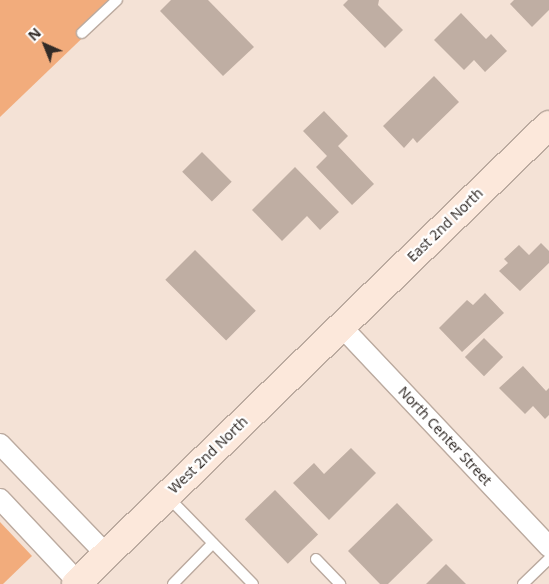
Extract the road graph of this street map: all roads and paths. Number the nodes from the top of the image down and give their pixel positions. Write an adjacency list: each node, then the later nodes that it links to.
1 (117, 0): 2 (lane)
2 (82, 33)
3 (549, 125): 4 (street, East 2nd North)
4 (340, 325): 6 (street, West 2nd North); 9 (street, North Center Street)
5 (0, 444): 10 (street)
6 (167, 495): 8 (lane); 10 (street, West 2nd North)
7 (0, 499): 13 (street)
8 (213, 543): 14 (lane); 15 (lane)
9 (549, 547)
10 (106, 554): 13 (street, West 2nd North)
11 (316, 559): 16 (lane)
12 (549, 560): 17 (lane)
13 (77, 583)
14 (173, 584)
15 (254, 584)
16 (340, 584)
17 (523, 584)

